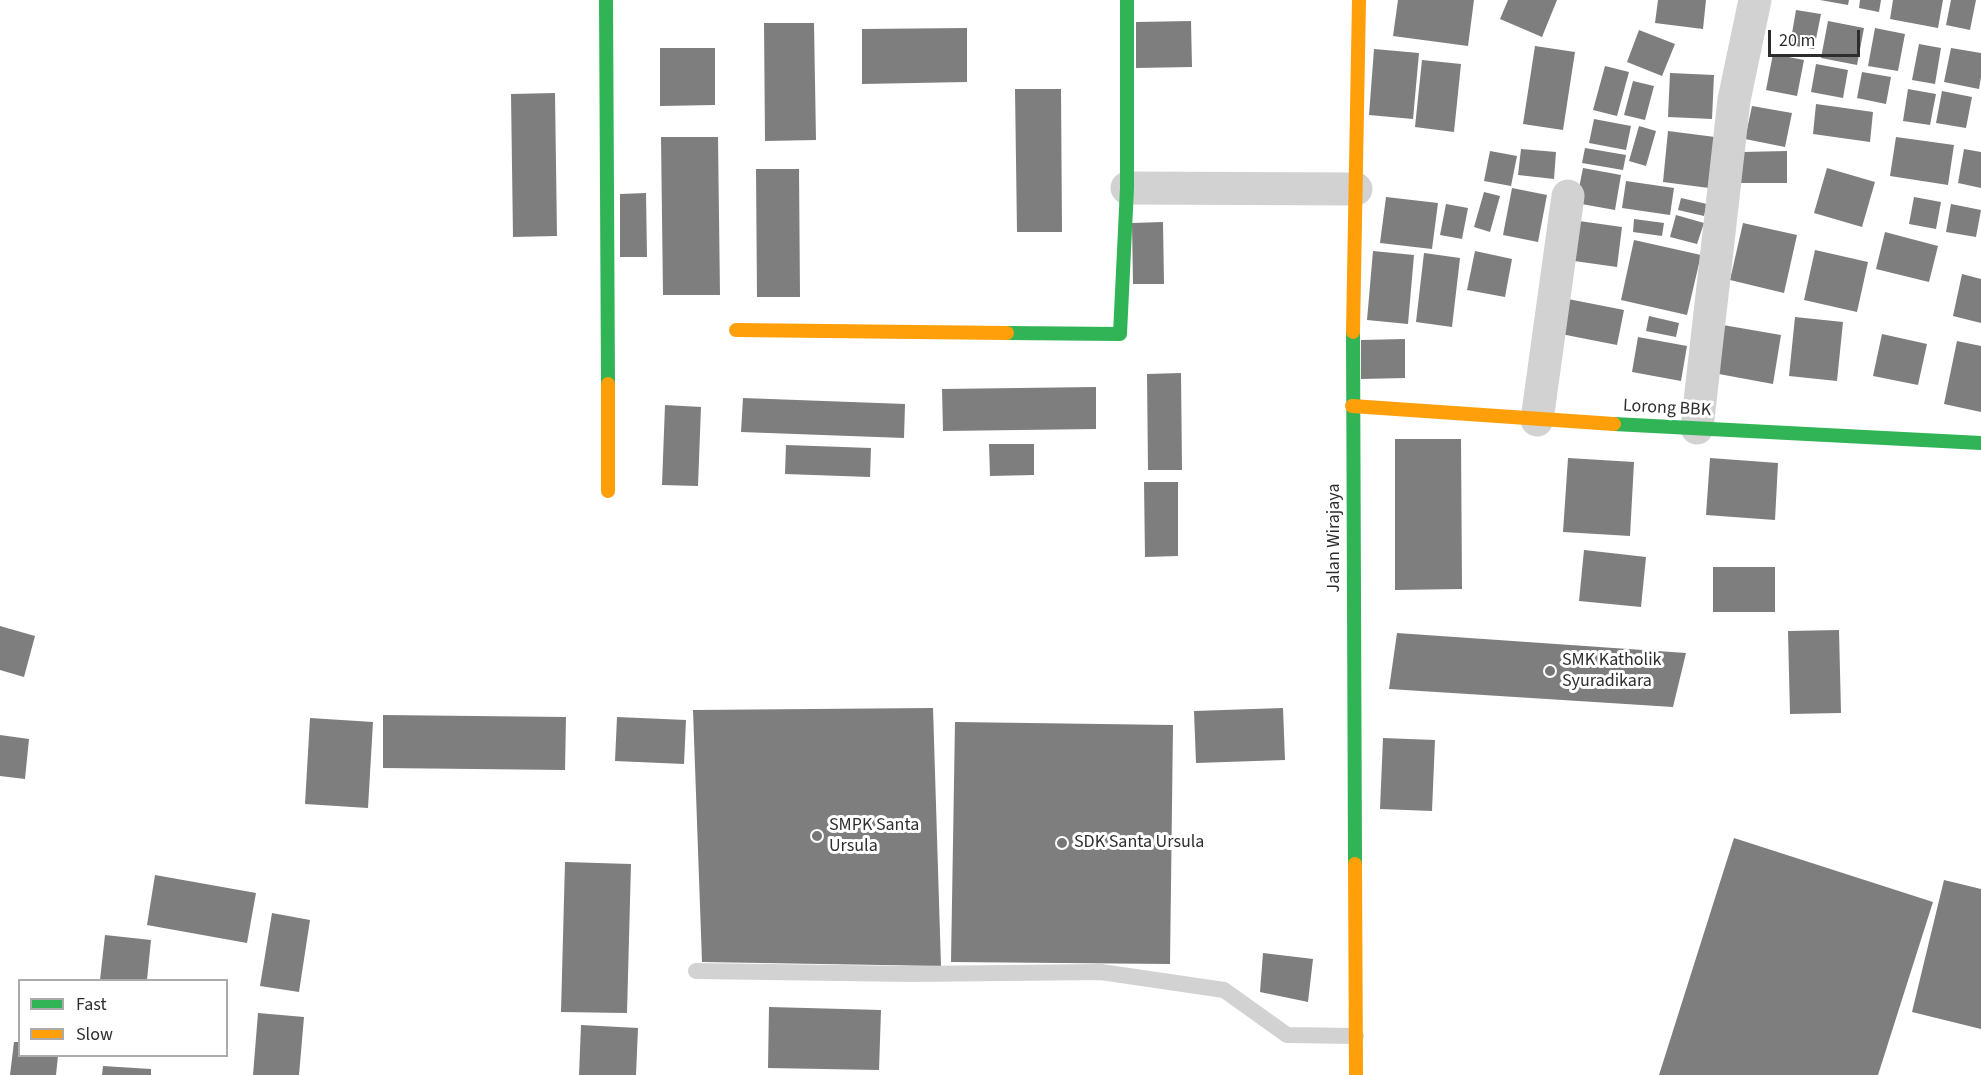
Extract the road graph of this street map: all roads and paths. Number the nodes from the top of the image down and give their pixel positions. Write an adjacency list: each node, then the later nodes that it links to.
1 (606, 0): 13 (street)
2 (1127, 0): 5 (street)
3 (1359, 0): 6 (street, Jalan Wirajaya)
4 (1755, 0): 11 (street)
5 (1127, 188): 6 (street); 8 (street)
6 (1356, 189): 9 (street, Jalan Wirajaya)
7 (1568, 196): 10 (street)
8 (736, 330)
9 (1352, 406): 10 (street, Lorong BBK); 15 (street, Jalan Wirajaya)
10 (1537, 420): 11 (street, Lorong BBK)
11 (1697, 428): 12 (street, Lorong BBK)
12 (1981, 443)
13 (608, 491)
14 (696, 971): 15 (lane)
15 (1356, 1036): 16 (street, Jalan Wirajaya)
16 (1356, 1075)

